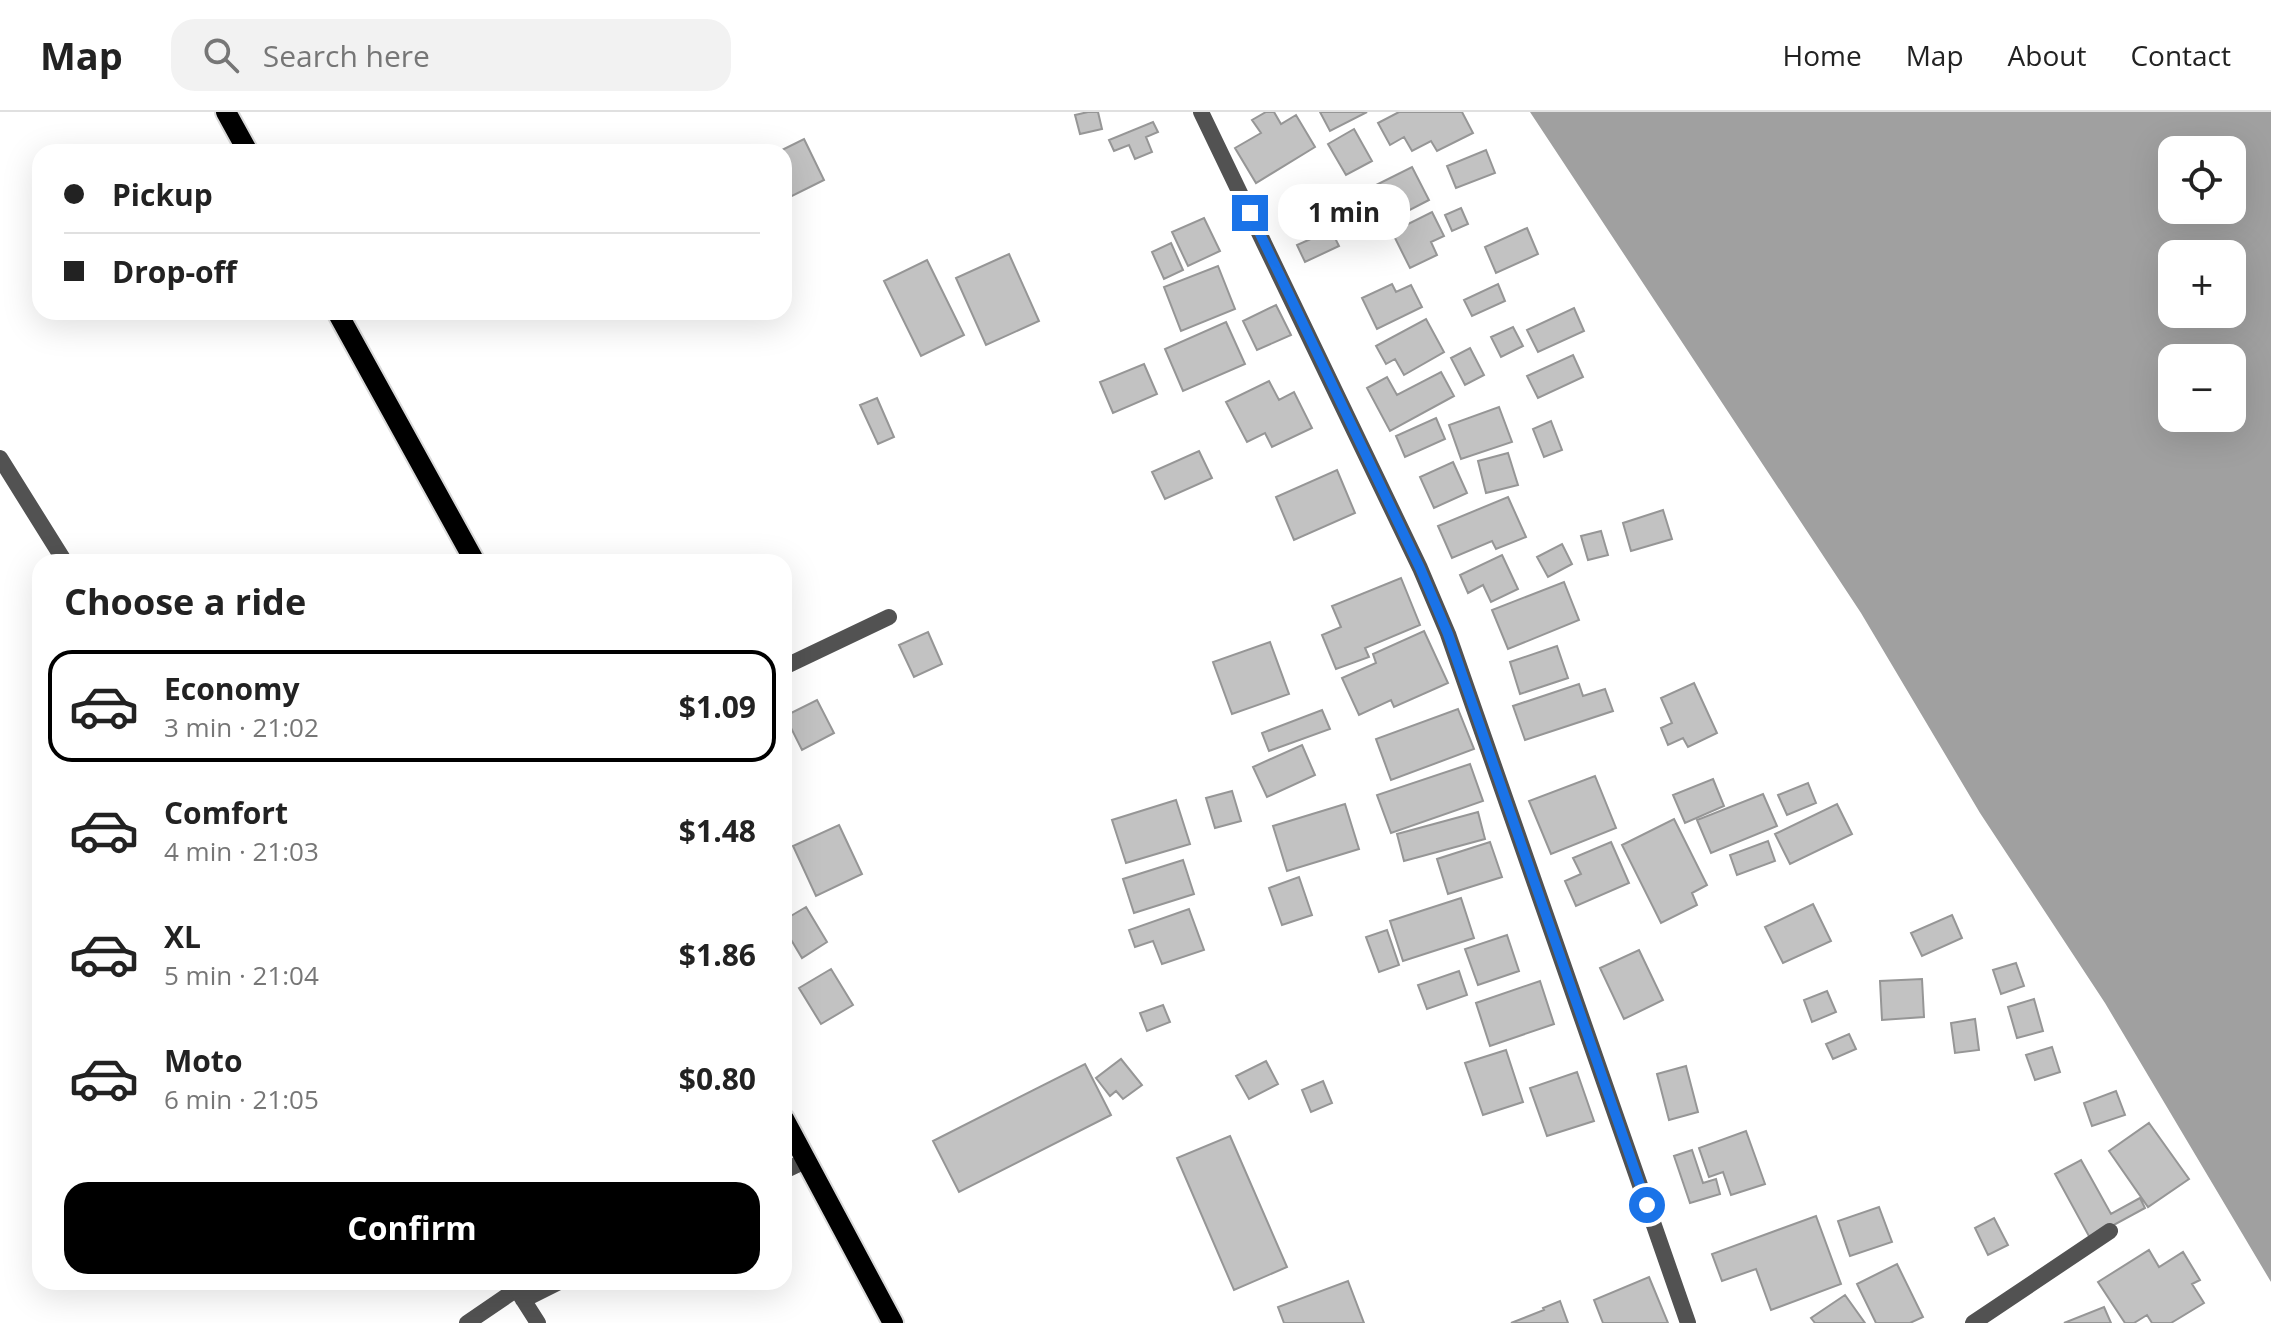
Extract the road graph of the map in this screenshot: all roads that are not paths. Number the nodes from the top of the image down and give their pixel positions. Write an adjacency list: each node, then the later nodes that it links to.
1 (226, 112): 3 (main road)
2 (1201, 112): 18 (street)
3 (244, 144)
4 (341, 320): 7 (main road)
5 (0, 458): 6 (street)
6 (60, 554)
7 (471, 554)
8 (889, 617): 9 (street)
9 (792, 663)
10 (792, 1133): 11 (main road)
11 (807, 1160): 12 (street); 17 (main road)
12 (792, 1167)
13 (2110, 1231): 19 (street)
14 (517, 1290): 15 (street); 16 (street)
15 (467, 1323)
16 (538, 1323)
17 (893, 1323)
18 (1688, 1323)
19 (1973, 1323)

